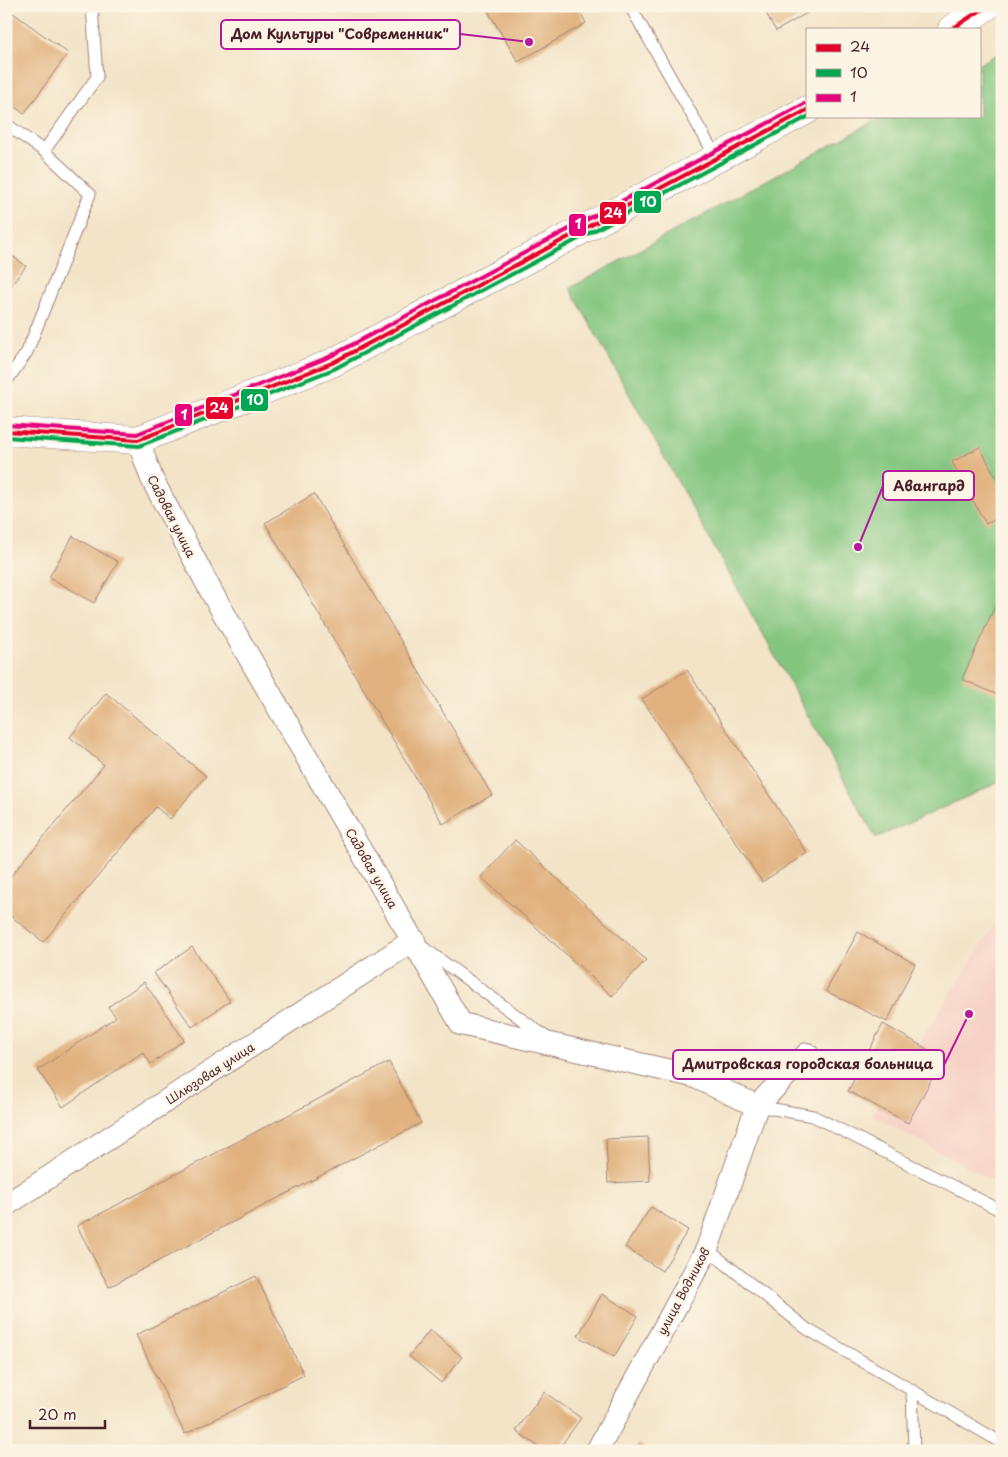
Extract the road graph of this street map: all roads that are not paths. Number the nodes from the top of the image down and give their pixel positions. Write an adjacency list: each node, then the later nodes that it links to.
1 (92, 6): 7 (lane)
2 (630, 6): 8 (lane)
3 (987, 6): 4 (main road)
4 (954, 28)
5 (806, 111): 8 (main road)
6 (6, 124): 7 (lane)
7 (44, 152): 9 (lane)
8 (717, 159): 11 (main road)
9 (6, 382)
10 (6, 431): 11 (main road)
11 (138, 440): 12 (street, Садовая улица)
12 (414, 940): 13 (lane); 13 (street, Садовая улица); 16 (street, Шлюзовая улица)
13 (557, 1046): 15 (street, Садовая улица)
14 (807, 1054): 15 (street, улица Водников)
15 (757, 1106): 17 (lane); 18 (street, улица Водников)
16 (6, 1205)
17 (1002, 1211)
18 (707, 1249): 19 (lane); 21 (street, улица Водников)
19 (912, 1390): 20 (lane); 22 (lane)
20 (1002, 1443)
21 (597, 1451)
22 (914, 1451)

